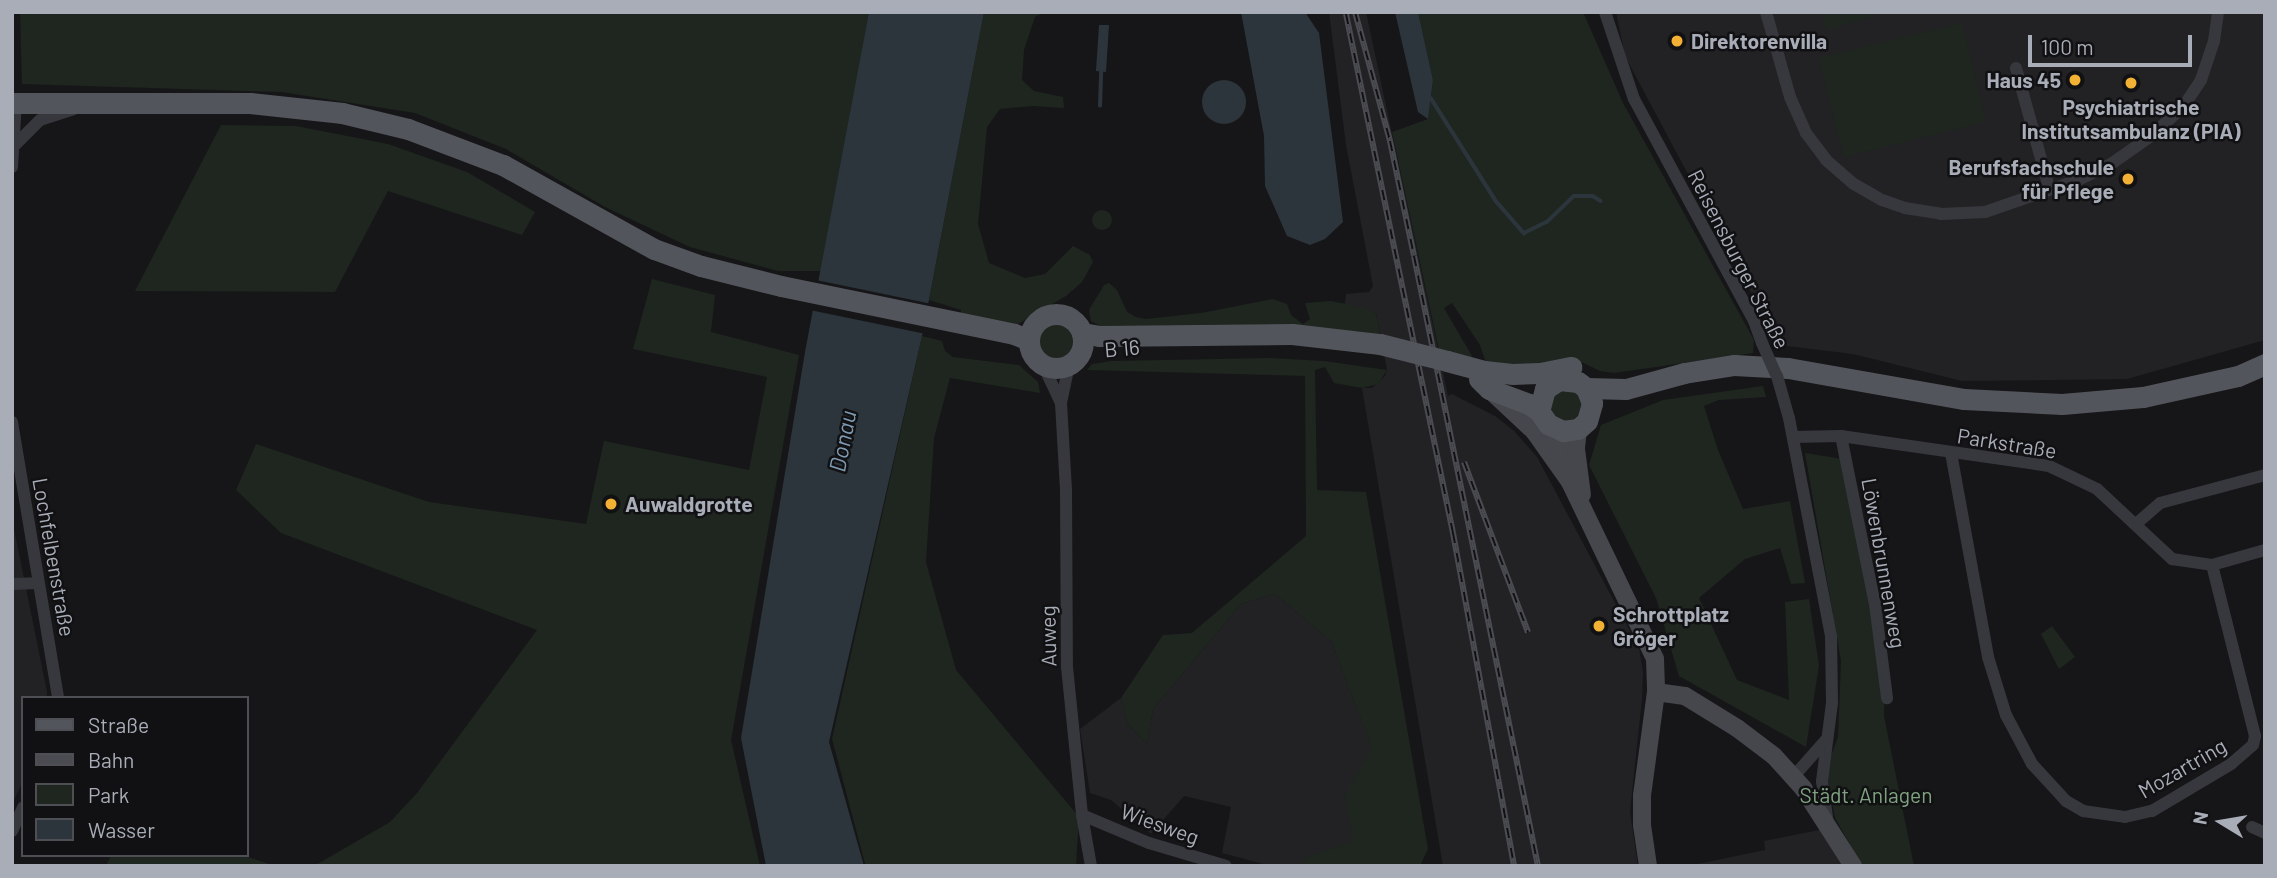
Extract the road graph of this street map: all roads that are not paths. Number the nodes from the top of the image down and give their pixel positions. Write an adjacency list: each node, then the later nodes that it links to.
1 (1605, 12): 29 (street, Reisensburger Straße, bridge)
2 (1766, 12): 9 (street)
3 (2218, 12): 9 (street)
4 (2016, 68): 9 (street)
5 (14, 102): 6 (main road); 7 (street)
6 (95, 104): 7 (street); 11 (main road)
7 (15, 145): 8 (street)
8 (12, 167)
9 (2049, 188)
10 (1120, 336): 12 (main road, B 16); 13 (main road, B 16); 14 (main road, B 16)
11 (1029, 340): 14 (main road); 16 (main road)
12 (1164, 345): 13 (main road, B 16); 14 (main road, B 16)
13 (1380, 349): 18 (main road, B 16)
14 (1077, 350): 16 (main road); 22 (street, Auweg)
15 (2265, 364): 17 (main road, B 16)
16 (1043, 365): 22 (street, Auweg)
17 (1665, 379): 18 (main road, B 16); 21 (main road, B 16)
18 (1484, 380): 20 (main road, B 16); 23 (main road, B 16); 32 (main road)
19 (1586, 388): 20 (main road, B 16); 21 (main road, B 16); 24 (main road)
20 (1545, 389): 23 (main road)
21 (1626, 389): 24 (main road, B 16)
22 (1061, 403): 45 (street, Auweg)
23 (1539, 411): 26 (main road, B 16)
24 (1592, 411): 27 (main road, B 16)
25 (12, 422): 37 (street, Lochfelbenstraße)
26 (1555, 429): 27 (main road); 32 (main road)
27 (1578, 429): 33 (main road)
28 (1841, 436): 29 (street, Parkstraße); 30 (street, Parkstraße); 41 (street, Löwenbrunnenweg)
29 (1793, 437): 42 (street, Reisensburger Straße)
30 (1951, 453): 34 (street, Parkstraße); 36 (street, Mozartring)
31 (2265, 475): 34 (street)
32 (1570, 481): 33 (main road)
33 (1584, 512): 39 (main road)
34 (2136, 524): 36 (street, Parkstraße)
35 (2265, 550): 36 (street, Parkstraße)
36 (2212, 565)
37 (37, 583): 38 (street); 40 (street, Lochfelbenstraße)
38 (12, 584)
39 (1656, 692): 43 (main road); 52 (main road)
40 (58, 696)
41 (1887, 698)
42 (1826, 739): 43 (street); 47 (street, Reisensburger Straße)
43 (1794, 776): 47 (main road)
44 (21, 811): 48 (street)
45 (1082, 815): 50 (street, Auweg); 51 (street, Wiesweg)
46 (2252, 827): 49 (street)
47 (1829, 828): 53 (main road)
48 (12, 831)
49 (2265, 832)
50 (1091, 866)
51 (1226, 866)
52 (1648, 866)
53 (1853, 866)

